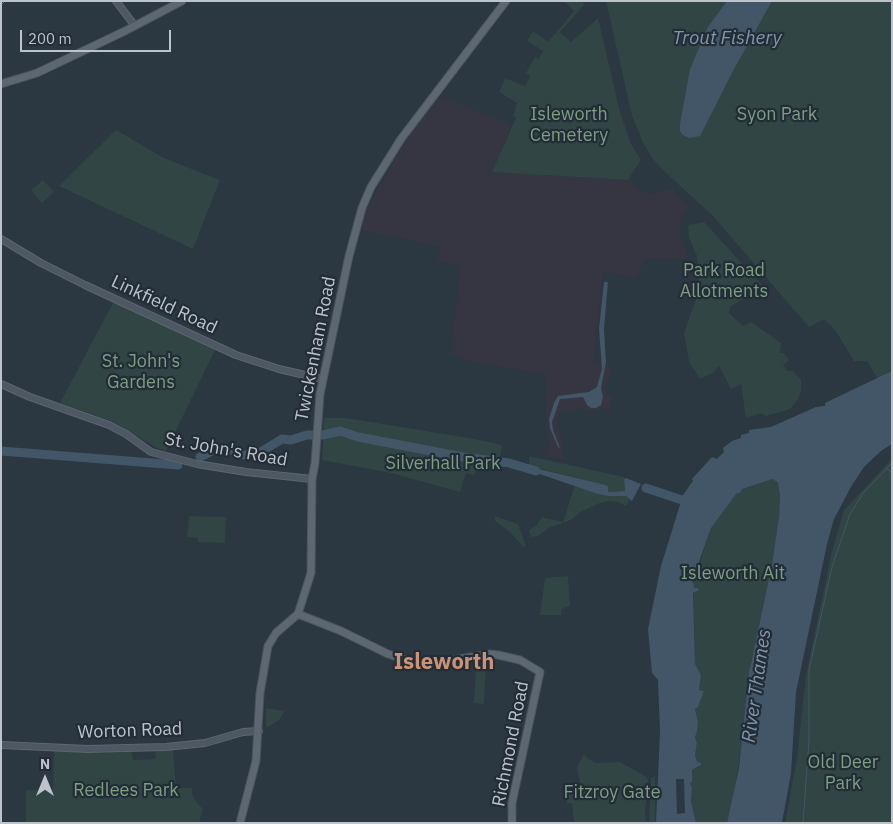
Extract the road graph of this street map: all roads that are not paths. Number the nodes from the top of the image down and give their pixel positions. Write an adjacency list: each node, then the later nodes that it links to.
1 (116, 1): 4 (street)
2 (182, 1): 4 (main road)
3 (506, 1): 7 (main road, Twickenham Road)
4 (135, 26): 5 (main road)
5 (1, 84)
6 (1, 239): 7 (street, Linkfield Road)
7 (322, 379): 9 (main road, Twickenham Road)
8 (1, 384): 9 (street, St. John's Road)
9 (312, 479): 10 (main road, Twickenham Road)
10 (298, 614): 11 (main road, Twickenham Road); 14 (main road, Richmond Road)
11 (258, 731): 12 (street, Worton Road); 13 (main road, Twickenham Road)
12 (1, 745)
13 (240, 823)
14 (512, 823)

